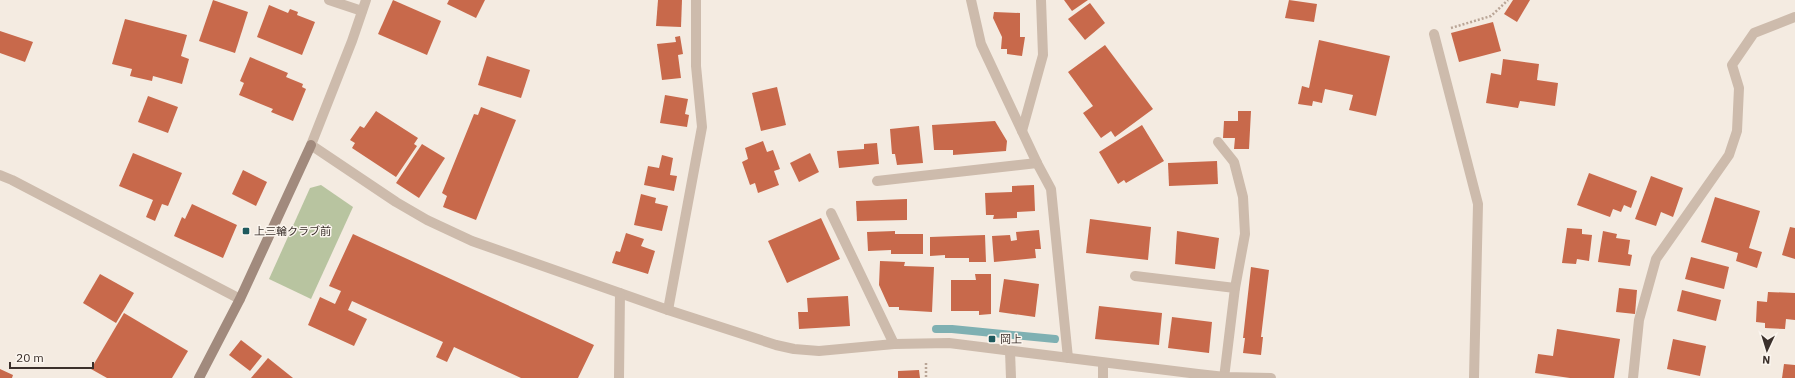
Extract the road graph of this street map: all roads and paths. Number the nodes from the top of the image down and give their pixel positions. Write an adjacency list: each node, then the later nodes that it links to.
1 (329, 0): 7 (street)
2 (366, 0): 7 (street)
3 (696, 0): 21 (street)
4 (971, 0): 10 (street)
5 (1041, 0): 10 (street)
6 (1508, 0): 9 (path)
7 (362, 11): 12 (street)
8 (1795, 17): 33 (street)
9 (1434, 34): 32 (street)
10 (1022, 131): 13 (street)
11 (1218, 142): 18 (street)
12 (311, 145): 19 (street); 20 (street)
13 (1037, 163): 15 (street); 24 (street)
14 (0, 176): 20 (street)
15 (877, 181)
16 (831, 213): 22 (street)
17 (1134, 276): 18 (street)
18 (1235, 288): 26 (street)
19 (620, 293): 21 (street); 28 (street)
20 (240, 299): 27 (street)
21 (668, 310): 22 (street)
22 (894, 344): 23 (street)
23 (1010, 351): 24 (street); 29 (street)
24 (1068, 358): 25 (street)
25 (1103, 363): 26 (street); 30 (street)
26 (1225, 377): 31 (street)
27 (199, 378)
28 (619, 378)
29 (1011, 378)
30 (1104, 378)
31 (1271, 378)
32 (1474, 378)
33 (1633, 378)

